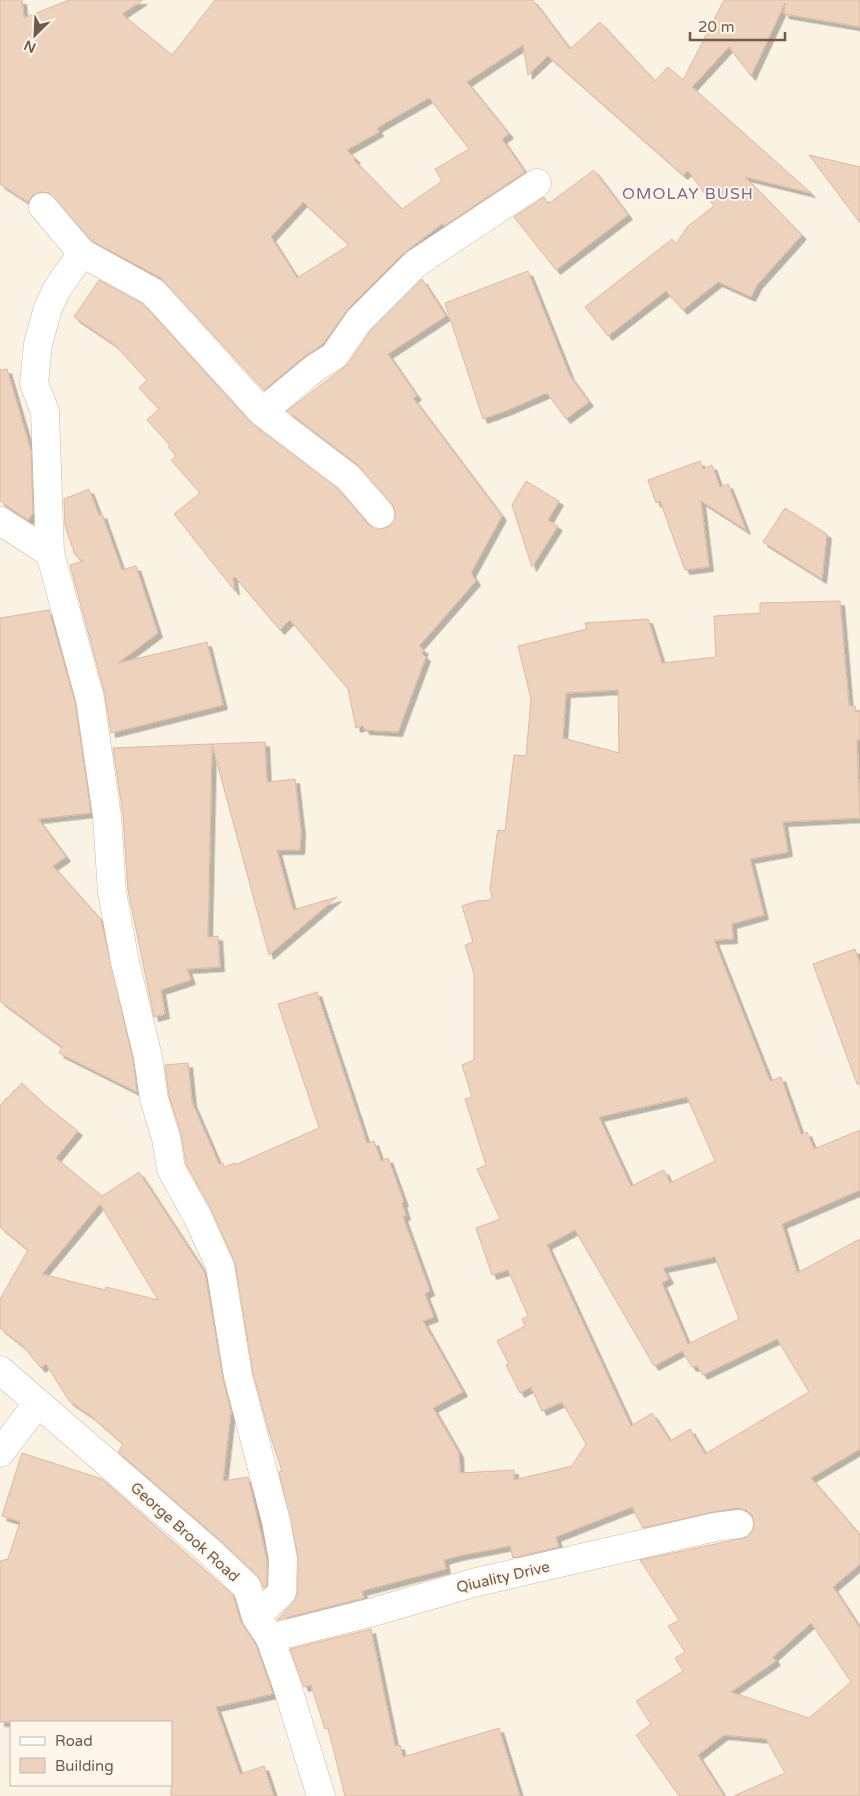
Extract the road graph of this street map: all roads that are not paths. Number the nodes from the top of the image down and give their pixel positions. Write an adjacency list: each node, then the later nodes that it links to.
1 (536, 183): 4 (street)
2 (43, 207): 3 (street)
3 (82, 253): 4 (street); 7 (street)
4 (262, 412): 5 (street)
5 (380, 514)
6 (0, 521): 7 (street)
7 (50, 553): 12 (street)
8 (0, 1370): 9 (street, George Brook Road)
9 (37, 1404): 10 (street); 12 (street, George Brook Road)
10 (0, 1453)
11 (739, 1524): 12 (street, Qiuality Drive)
12 (263, 1627): 13 (street, George Brook Road)
13 (320, 1796)

